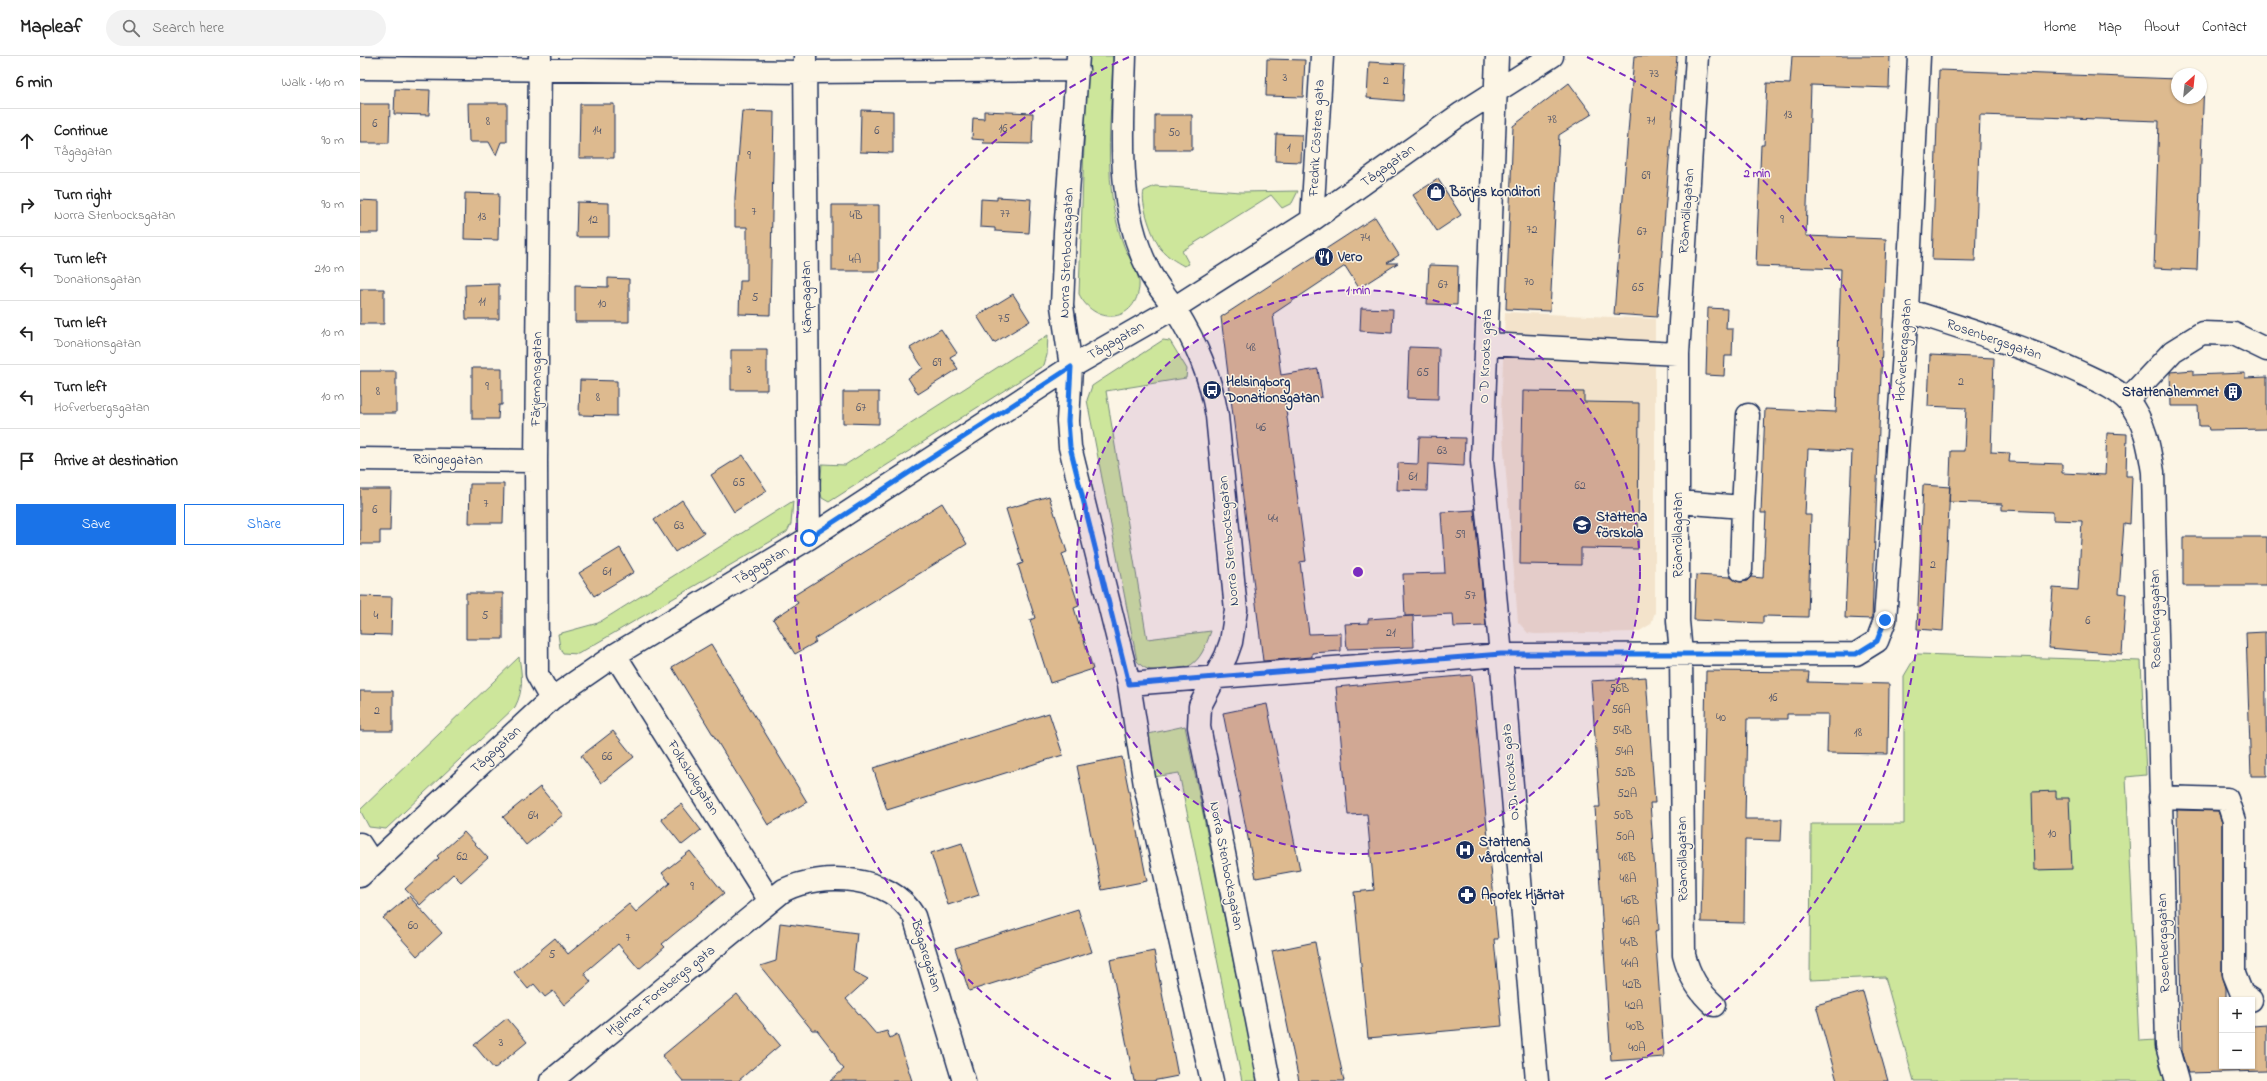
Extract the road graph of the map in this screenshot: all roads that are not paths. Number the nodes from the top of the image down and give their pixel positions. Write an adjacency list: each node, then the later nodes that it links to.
1 (1125, 56): 13 (street, Norra Stenbocksgatan)
2 (1322, 56): 12 (street, Fredrik Cösters gata)
3 (1497, 56): 11 (street, O D Krooks gata)
4 (1552, 56): 11 (street, Tågagatan)
5 (1697, 56): 17 (street, Röamöllagatan)
6 (1920, 56): 14 (street, Hofverbergsgatan)
7 (540, 63): 9 (street); 10 (street); 22 (street, Färjemansgatan)
8 (1078, 63): 9 (street); 18 (street, Norra Stenbocksgatan)
9 (805, 64): 25 (street, Kämpagatan)
10 (360, 68)
11 (1495, 91): 12 (street, Tågagatan); 15 (street, O D Krooks gata)
12 (1312, 220): 13 (street, Tågagatan)
13 (1174, 308): 18 (street, Tågagatan); 30 (street, Norra Stenbocksgatan)
14 (1907, 310): 19 (street, Rosenbergsgatan); 27 (street, Hofverbergsgatan)
15 (1487, 344): 17 (street); 28 (street, O D Krooks gata)
16 (2267, 350): 19 (street)
17 (1678, 354): 23 (street, Röamöllagatan)
18 (1071, 367): 25 (street, Tågagatan); 31 (street, Norra Stenbocksgatan)
19 (2127, 400): 33 (street, Rosenbergsgatan)
20 (1748, 415): 24 (street)
21 (360, 460): 22 (street, Röingegatan)
22 (536, 461): 32 (street, Färjemansgatan)
23 (1678, 502): 24 (street); 27 (street, Röamöllagatan)
24 (1743, 507): 26 (street)
25 (809, 538): 29 (street, Tågagatan)
26 (1740, 570)
27 (1681, 653): 28 (street); 39 (street, Röamöllagatan)
28 (1501, 654): 30 (street); 45 (street, O.D. Krooks gata)
29 (615, 655): 32 (street, Tågagatan); 36 (street, Folkskolegatan)
30 (1214, 677): 31 (street); 44 (street, Norra Stenbocksgatan)
31 (1129, 684): 43 (street, Norra Stenbocksgatan)
32 (550, 699): 35 (street, Tågagatan)
33 (2160, 797): 37 (street); 46 (street, Rosenbergsgatan)
34 (360, 844): 35 (street)
35 (366, 870)
36 (770, 900): 41 (street, Hjalmar Forsbergs gata); 42 (street, Bagaregatan)
37 (2246, 997)
38 (2255, 1003): 40 (street)
39 (1714, 1005)
40 (2267, 1006)
41 (551, 1081)
42 (964, 1081)
43 (1212, 1081)
44 (1269, 1081)
45 (1537, 1081)
46 (2177, 1081)

